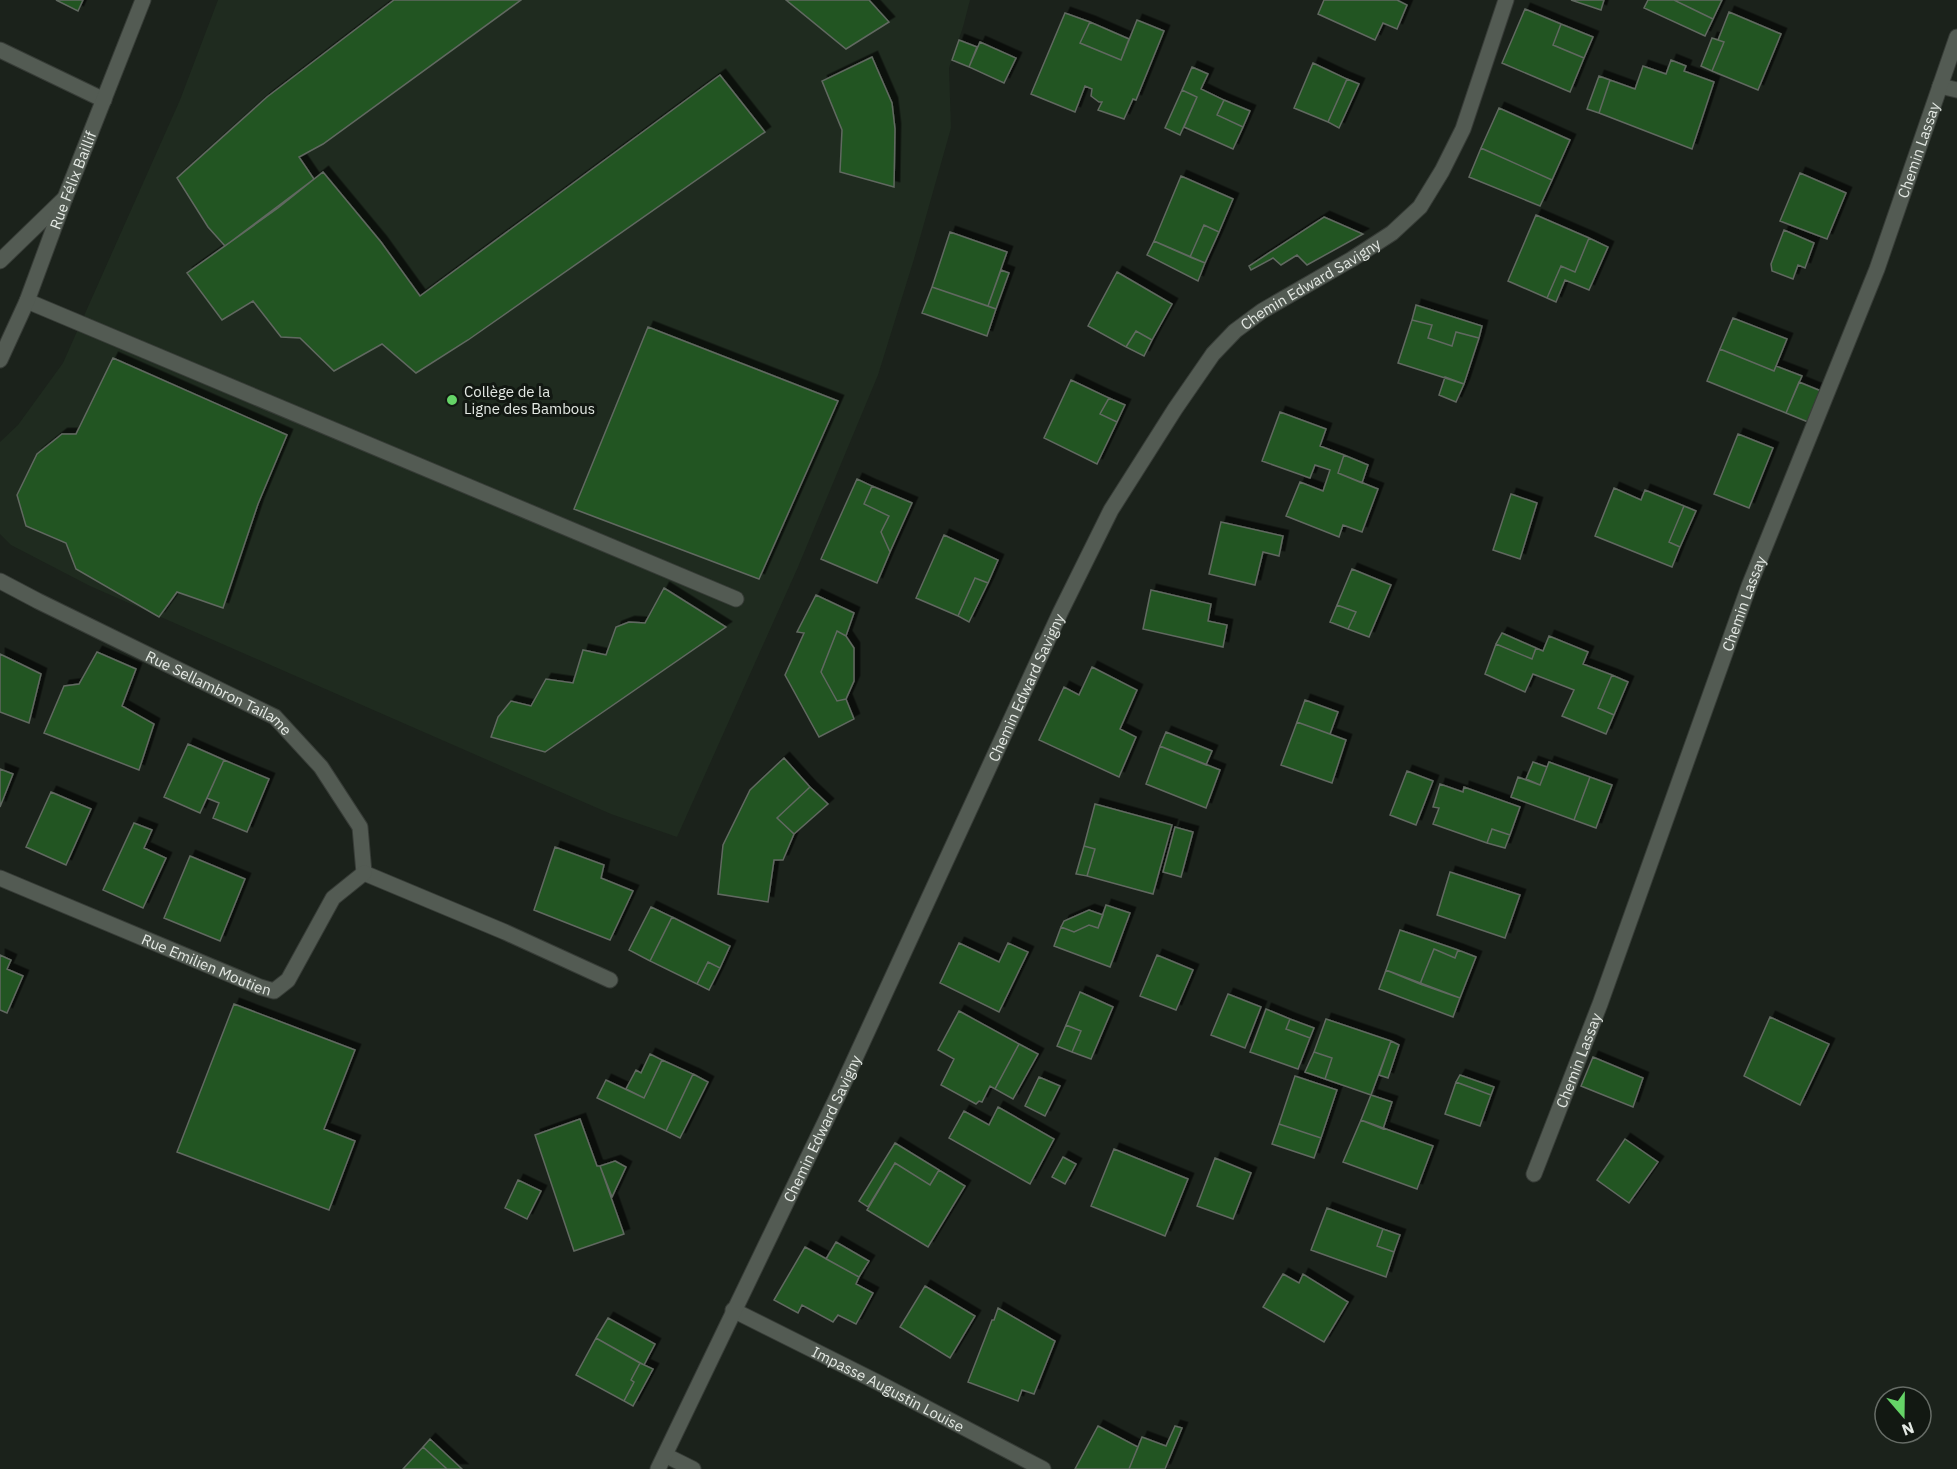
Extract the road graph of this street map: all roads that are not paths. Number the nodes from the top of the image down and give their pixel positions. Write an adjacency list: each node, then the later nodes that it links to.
1 (143, 0): 7 (street, Rue Félix Baillif)
2 (1506, 0): 18 (street, Chemin Edward Savigny)
3 (1957, 37): 5 (street, Chemin Lassay)
4 (0, 50): 7 (street)
5 (1940, 86): 6 (street); 17 (street, Chemin Lassay)
6 (1957, 90)
7 (104, 100): 8 (street, Rue Félix Baillif)
8 (65, 198): 9 (street); 10 (street, Rue Félix Baillif)
9 (0, 261)
10 (27, 301): 11 (street, Rue Félix Baillif); 13 (street)
11 (0, 360)
12 (0, 580): 14 (street, Rue Sellambron Tailame)
13 (736, 598)
14 (364, 873): 15 (street, Rue Emilien Moutien); 16 (street)
15 (0, 878)
16 (609, 980)
17 (1534, 1174)
18 (733, 1310): 19 (street, Chemin Edward Savigny); 22 (street, Impasse Augustin Louise)
19 (665, 1455): 20 (street, Chemin Edward Savigny); 21 (street)
20 (658, 1469)
21 (693, 1469)
22 (1043, 1469)

